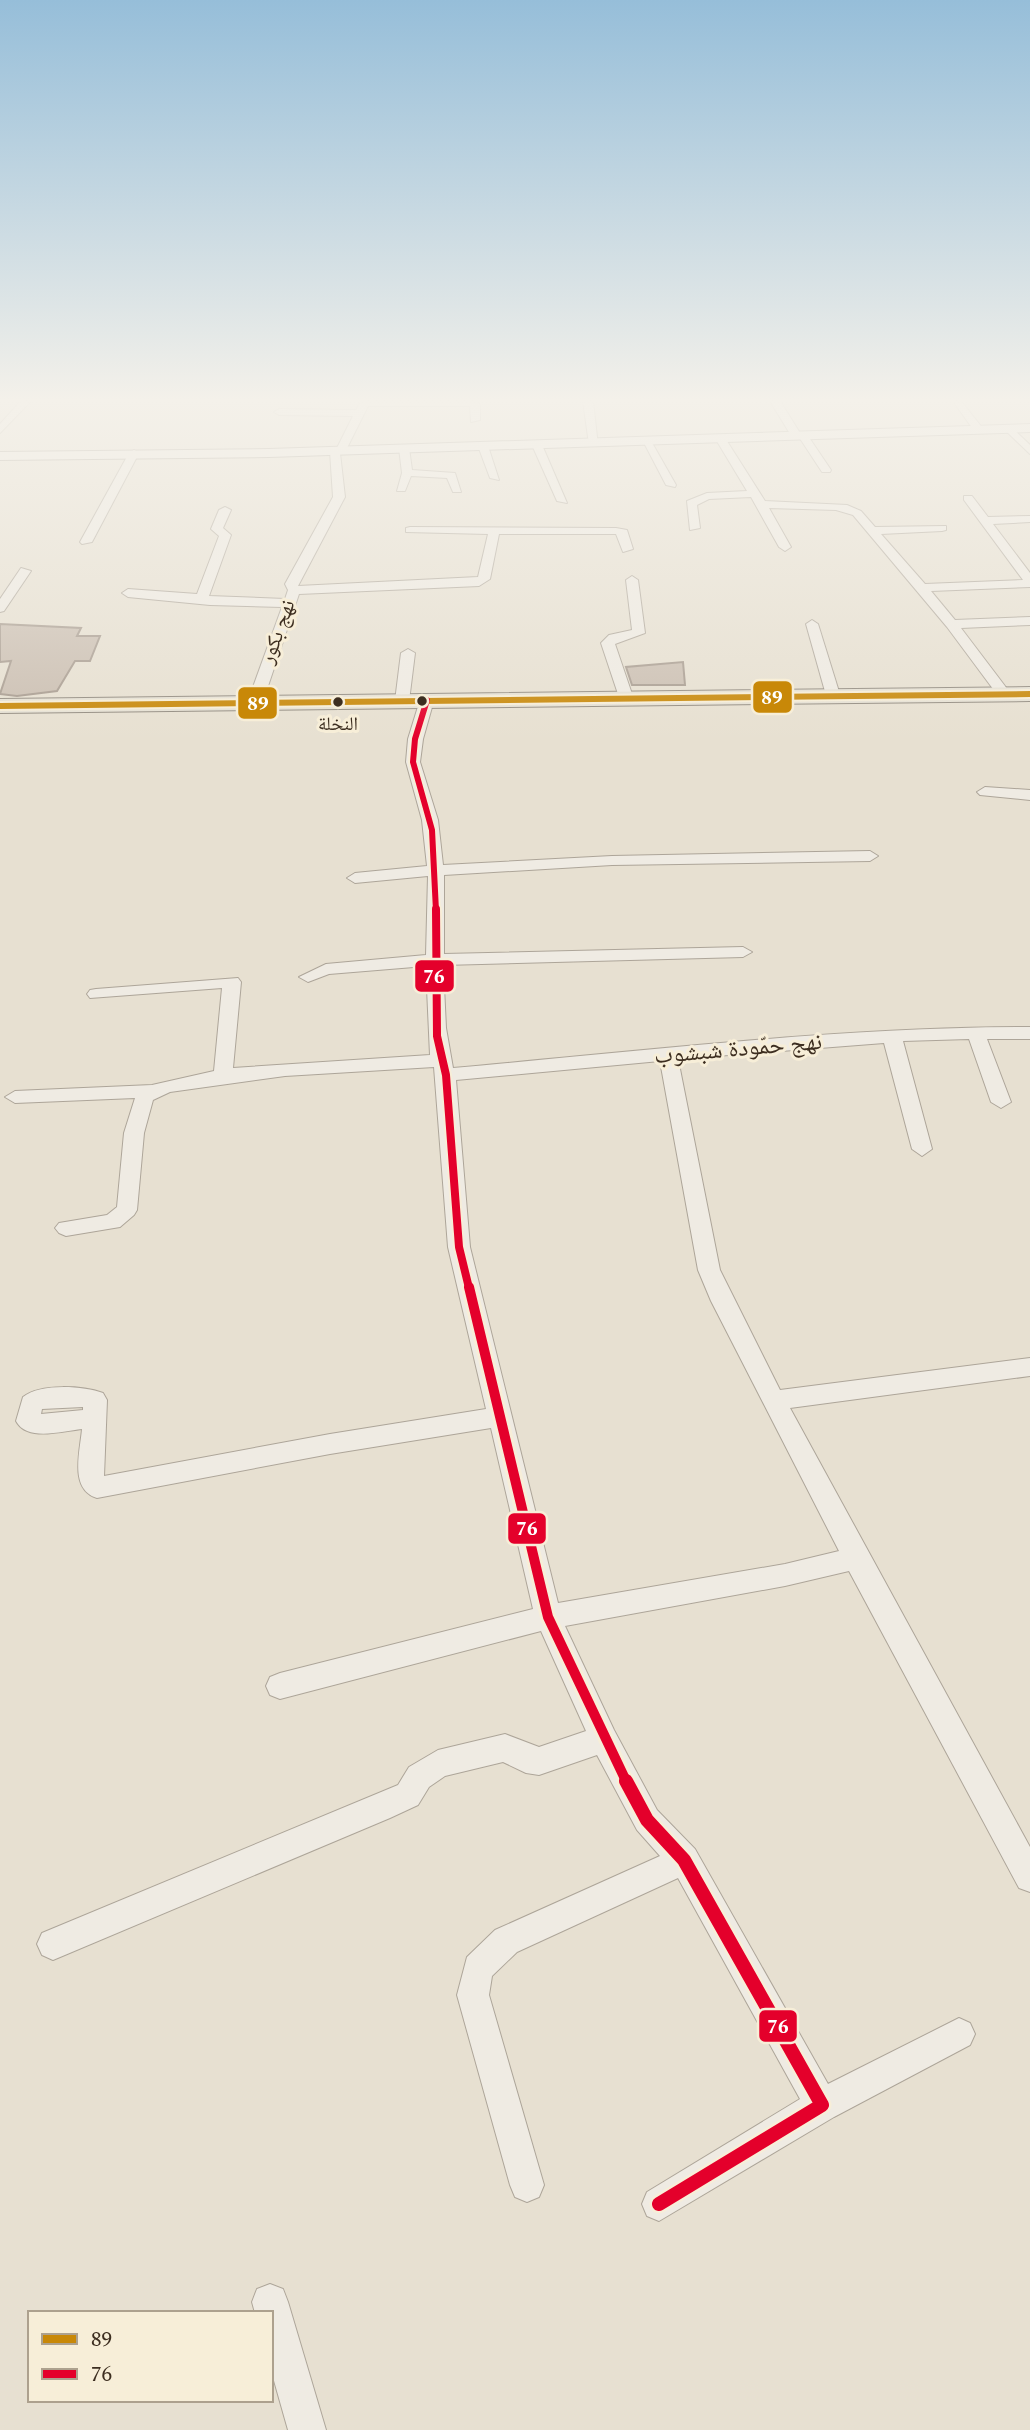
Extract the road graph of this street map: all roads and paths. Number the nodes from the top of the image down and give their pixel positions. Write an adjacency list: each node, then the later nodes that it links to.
1 (101, 514): 15 (street)
2 (223, 514): 24 (street)
3 (332, 514): 22 (street, نهج بكور)
4 (692, 514): 10 (street)
5 (767, 514): 16 (street)
6 (859, 514): 13 (street)
7 (982, 514): 9 (street)
8 (1030, 519): 9 (street)
9 (987, 521): 20 (street)
10 (694, 528)
11 (942, 528): 13 (street)
12 (410, 530): 14 (street)
13 (872, 531): 21 (street)
14 (494, 532): 17 (street); 22 (street)
15 (86, 542)
16 (785, 547)
17 (627, 549)
18 (25, 571): 26 (street)
19 (632, 580): 34 (street)
20 (1030, 582): 21 (street)
21 (922, 588): 29 (street)
22 (294, 590): 25 (street, نهج بكور)
23 (128, 593): 24 (street)
24 (202, 598): 25 (street)
25 (290, 603): 36 (street, نهج بكور)
26 (0, 608)
27 (1030, 621): 29 (street)
28 (812, 624): 33 (street)
29 (952, 624): 31 (street)
30 (408, 653): 35 (street)
31 (1004, 694): 32 (main road); 33 (main road)
32 (1030, 694)
33 (833, 695): 34 (main road)
34 (626, 697): 35 (main road)
35 (415, 700): 36 (main road); 41 (street)
36 (256, 701): 37 (main road)
37 (0, 706)
38 (985, 792): 39 (street)
39 (1030, 795)
40 (870, 856): 41 (street)
41 (436, 870): 42 (street); 44 (street)
42 (355, 878)
43 (743, 952): 44 (street)
44 (432, 960): 45 (street); 51 (street)
45 (308, 977)
46 (96, 993): 52 (street)
47 (976, 1033): 48 (street, نهج حمّودة شبشوب); 49 (street, نهج حمّودة شبشوب); 55 (street)
48 (1030, 1034)
49 (892, 1037): 50 (street, نهج حمّودة شبشوب); 56 (street)
50 (668, 1056): 51 (street, نهج حمّودة شبشوب); 59 (street)
51 (443, 1068): 52 (street, نهج حمّودة شبشوب); 60 (street)
52 (223, 1077): 53 (street, نهج حمّودة شبشوب)
53 (152, 1091): 54 (street, نهج حمّودة شبشوب); 57 (street)
54 (15, 1097)
55 (1001, 1102)
56 (922, 1149)
57 (66, 1227)
58 (1030, 1367): 59 (street)
59 (776, 1400): 62 (street)
60 (498, 1416): 61 (street); 63 (street)
61 (94, 1418)
62 (856, 1559): 63 (street); 67 (street)
63 (548, 1616): 64 (street); 65 (street)
64 (280, 1686)
65 (604, 1739): 66 (street); 68 (street)
66 (684, 1860): 70 (street); 71 (street)
67 (1030, 1877)
68 (53, 1944)
69 (959, 2034): 70 (street)
70 (822, 2105): 72 (street)
71 (527, 2185)
72 (659, 2204)
73 (270, 2302): 74 (street)
74 (273, 2311)
75 (273, 2312): 76 (street)
76 (307, 2430)

